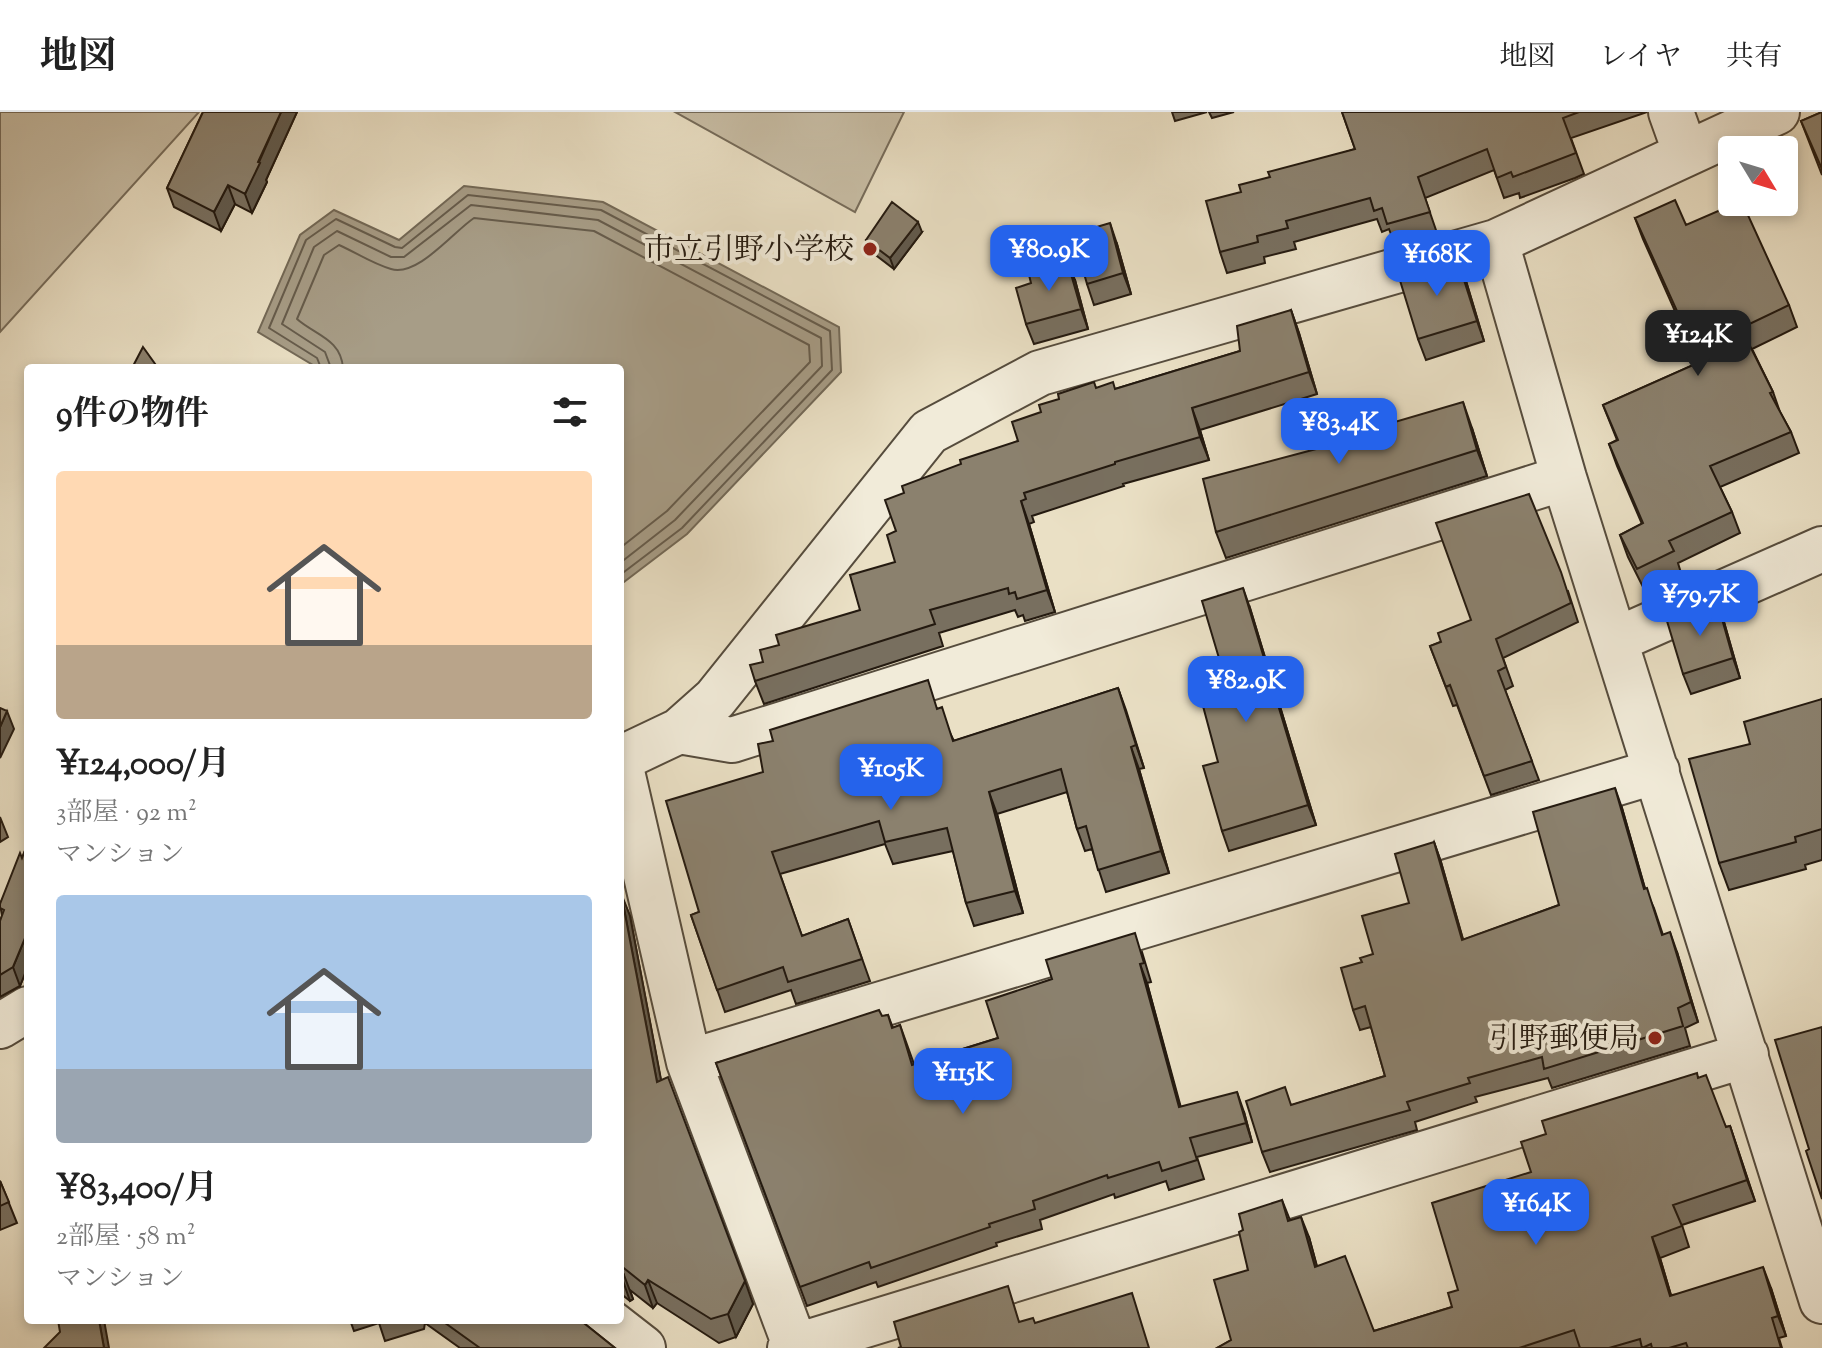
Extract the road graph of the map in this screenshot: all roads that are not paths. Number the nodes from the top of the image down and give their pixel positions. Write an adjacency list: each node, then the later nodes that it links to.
1 (1671, 112): 3 (street)
2 (1777, 112): 3 (street)
3 (1686, 154): 4 (street)
4 (1496, 242): 5 (street); 8 (street)
5 (1564, 478): 7 (street); 8 (street)
6 (1822, 549): 7 (street)
7 (1616, 640): 10 (street)
8 (679, 731): 9 (street)
9 (624, 759)
10 (1657, 771): 14 (street); 15 (street)
11 (624, 778): 15 (street)
12 (24, 1011): 13 (street)
13 (0, 1026)
14 (1746, 1055): 16 (street); 19 (street)
15 (689, 1062): 19 (street)
16 (1822, 1301)
17 (612, 1324): 18 (street)
18 (643, 1348)
19 (794, 1348)

